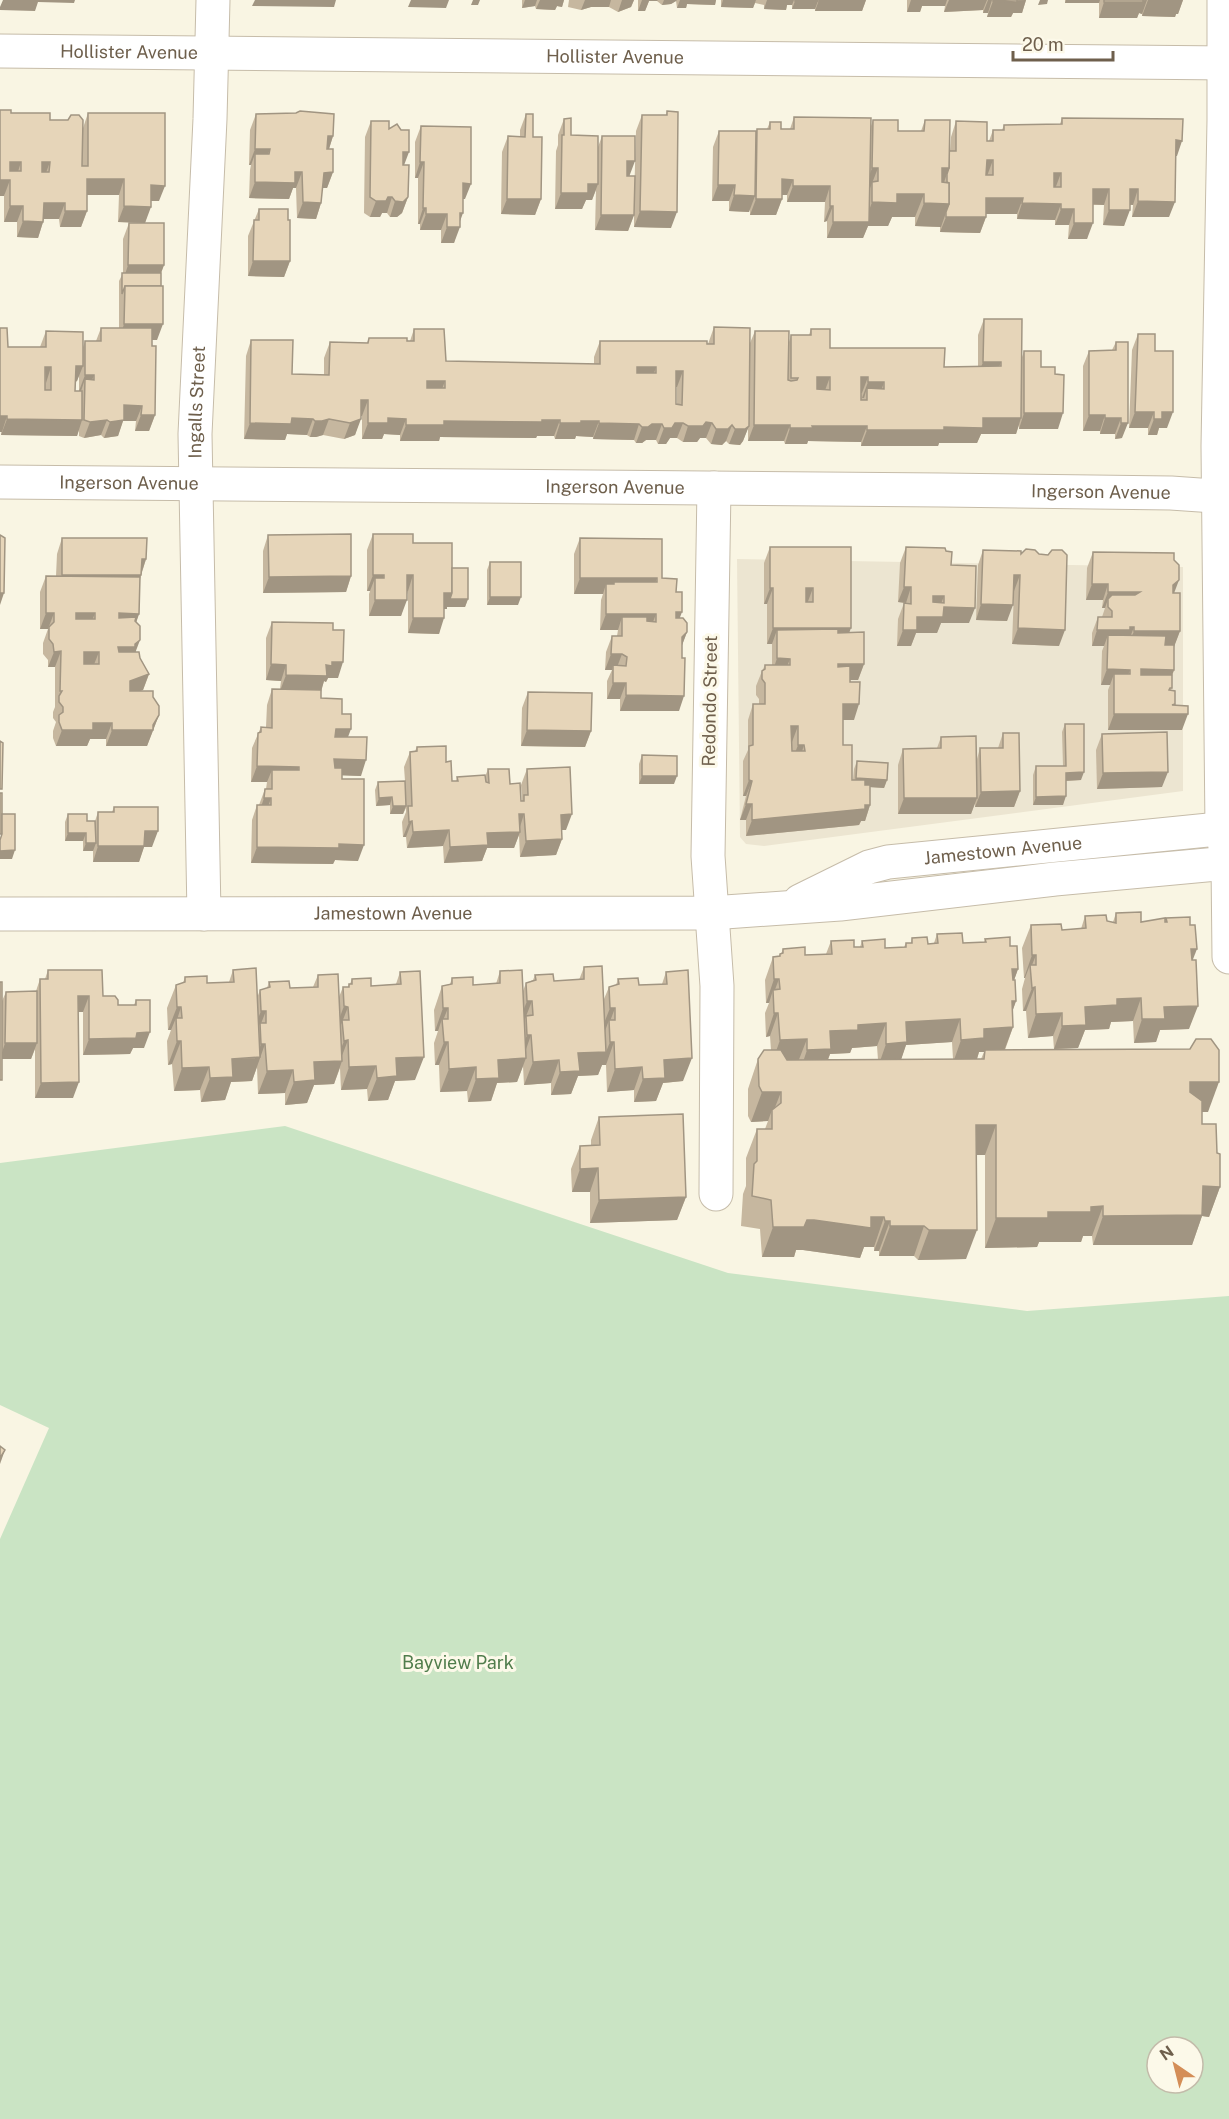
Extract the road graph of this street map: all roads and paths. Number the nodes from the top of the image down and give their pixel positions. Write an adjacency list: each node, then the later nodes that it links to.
1 (213, 0): 4 (street, Ingalls Street)
2 (1224, 0): 5 (street)
3 (0, 51): 4 (street, Hollister Avenue)
4 (213, 53): 5 (street, Hollister Avenue); 7 (street, Ingalls Street)
5 (1227, 63): 9 (street)
6 (0, 482): 7 (street, Ingerson Avenue)
7 (196, 484): 8 (street, Ingerson Avenue); 15 (street, Ingalls Street)
8 (714, 488): 9 (street, Ingerson Avenue); 13 (street, Redondo Street)
9 (1224, 496): 10 (street)
10 (1226, 829): 11 (street); 12 (street, Jamestown Avenue)
11 (1228, 863): 12 (street, Jamestown Avenue); 16 (street)
12 (786, 908): 13 (street, Jamestown Avenue)
13 (711, 913): 15 (street, Jamestown Avenue); 17 (street, Redondo Street)
14 (0, 914): 15 (street, Jamestown Avenue)
15 (204, 914)
16 (1229, 957)
17 (716, 1194)

